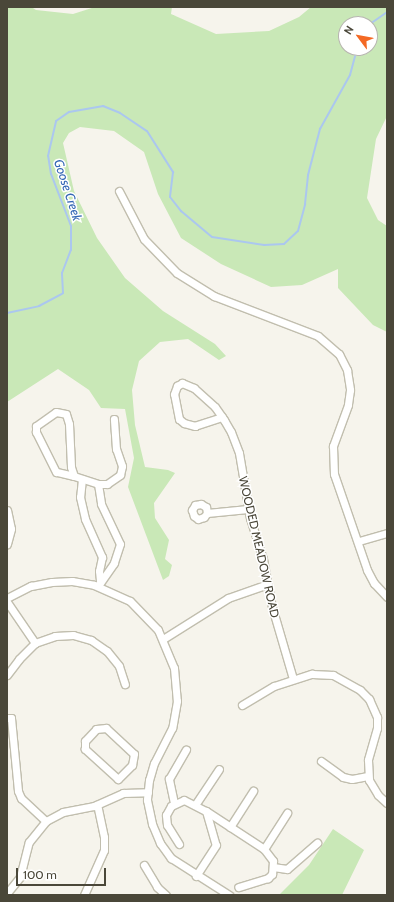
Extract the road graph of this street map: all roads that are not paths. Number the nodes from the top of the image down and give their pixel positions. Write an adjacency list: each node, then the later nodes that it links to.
1 (119, 191): 11 (street)
2 (222, 417): 2 (street, WOODED MEADOW ROAD); 7 (street, WOODED MEADOW ROAD)
3 (114, 419): 6 (street)
4 (74, 476): 4 (street); 5 (street)
5 (82, 479): 6 (street); 13 (street)
6 (98, 484): 14 (street)
7 (248, 509): 9 (street); 16 (street, WOODED MEADOW ROAD)
8 (7, 510): 12 (street)
9 (207, 513)
10 (387, 533): 11 (street)
11 (359, 541): 18 (street)
12 (7, 544)
13 (102, 557): 14 (street); 15 (street)
14 (115, 560): 15 (street)
15 (99, 584): 17 (street); 20 (street)
16 (268, 584): 20 (street); 23 (street, WOODED MEADOW ROAD)
17 (7, 598)
18 (387, 598)
19 (7, 602): 21 (street)
20 (163, 639): 33 (street)
21 (35, 643): 22 (street); 24 (street)
22 (7, 675)
23 (293, 679): 25 (street); 30 (street)
24 (125, 684)
25 (242, 705)
26 (7, 718): 41 (street)
27 (186, 750): 35 (street)
28 (321, 761): 30 (street)
29 (219, 768): 38 (street)
30 (368, 776): 36 (street)
31 (118, 779): 31 (street); 34 (street)
32 (253, 791): 42 (street)
33 (148, 792): 34 (street); 48 (street)
34 (123, 793): 37 (street)
35 (174, 803): 38 (street); 44 (street)
36 (387, 803)
37 (97, 805): 41 (street); 51 (street)
38 (195, 805): 39 (street)
39 (206, 811): 42 (street); 48 (street)
40 (287, 813): 45 (street)
41 (46, 821): 50 (street)
42 (230, 827): 45 (street)
43 (317, 843): 47 (street)
44 (180, 844)
45 (264, 849): 47 (street)
46 (144, 865): 52 (street)
47 (273, 868): 49 (street)
48 (196, 876): 53 (street)
49 (238, 887)
50 (11, 893)
51 (84, 895)
52 (166, 895)
53 (229, 895)

